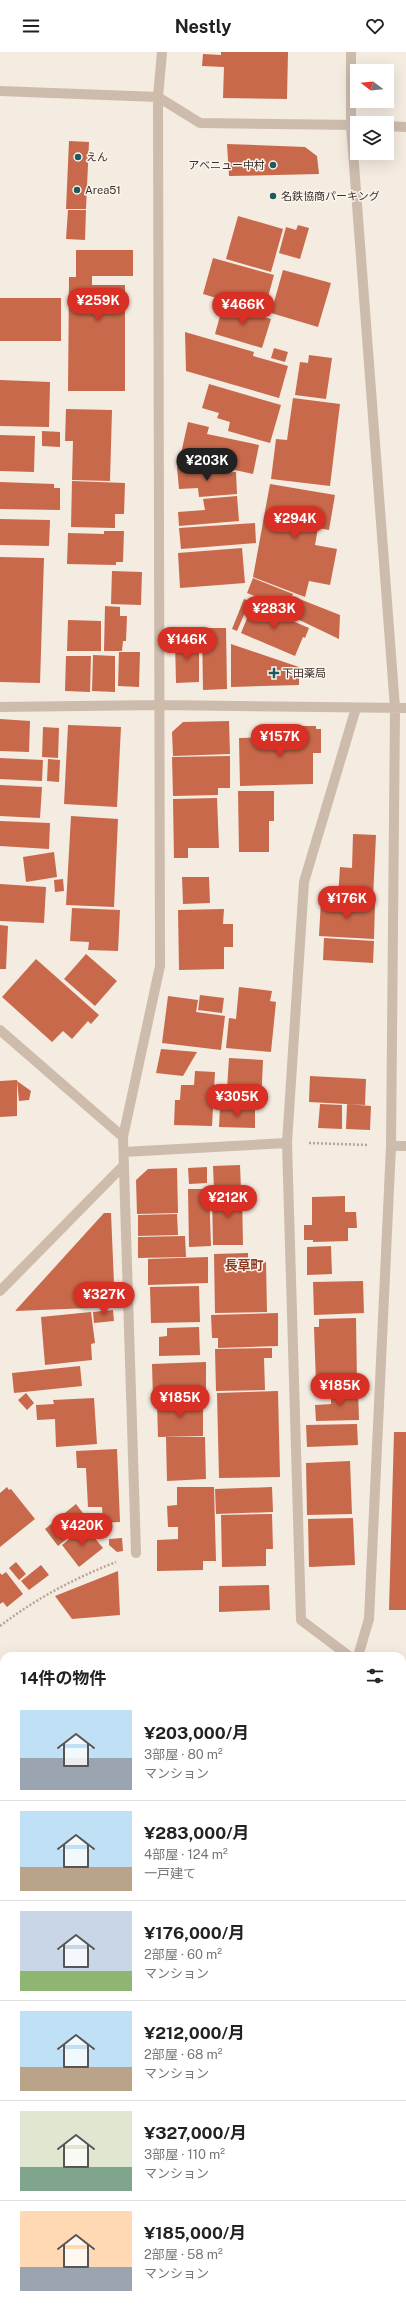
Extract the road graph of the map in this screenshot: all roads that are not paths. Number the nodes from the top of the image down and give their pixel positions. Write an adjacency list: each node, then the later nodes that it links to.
1 (162, 52): 4 (street)
2 (351, 52): 5 (street)
3 (0, 91): 4 (street)
4 (158, 97): 6 (street); 10 (street)
5 (354, 116)
6 (350, 125)
7 (394, 126): 8 (street)
8 (406, 127)
9 (357, 160): 13 (street)
10 (160, 705): 11 (street); 12 (street); 16 (street)
11 (0, 707)
12 (356, 708): 13 (street); 17 (street)
13 (396, 708): 14 (street); 18 (street)
14 (406, 708)
15 (0, 1030): 16 (street)
16 (123, 1137): 20 (street)
17 (287, 1143): 20 (street); 24 (street)
18 (391, 1146): 19 (street); 25 (street)
19 (406, 1146)
20 (124, 1152): 21 (street)
21 (124, 1165): 22 (street); 23 (street)
22 (0, 1292)
23 (136, 1553)
24 (344, 1652)
25 (359, 1652)

